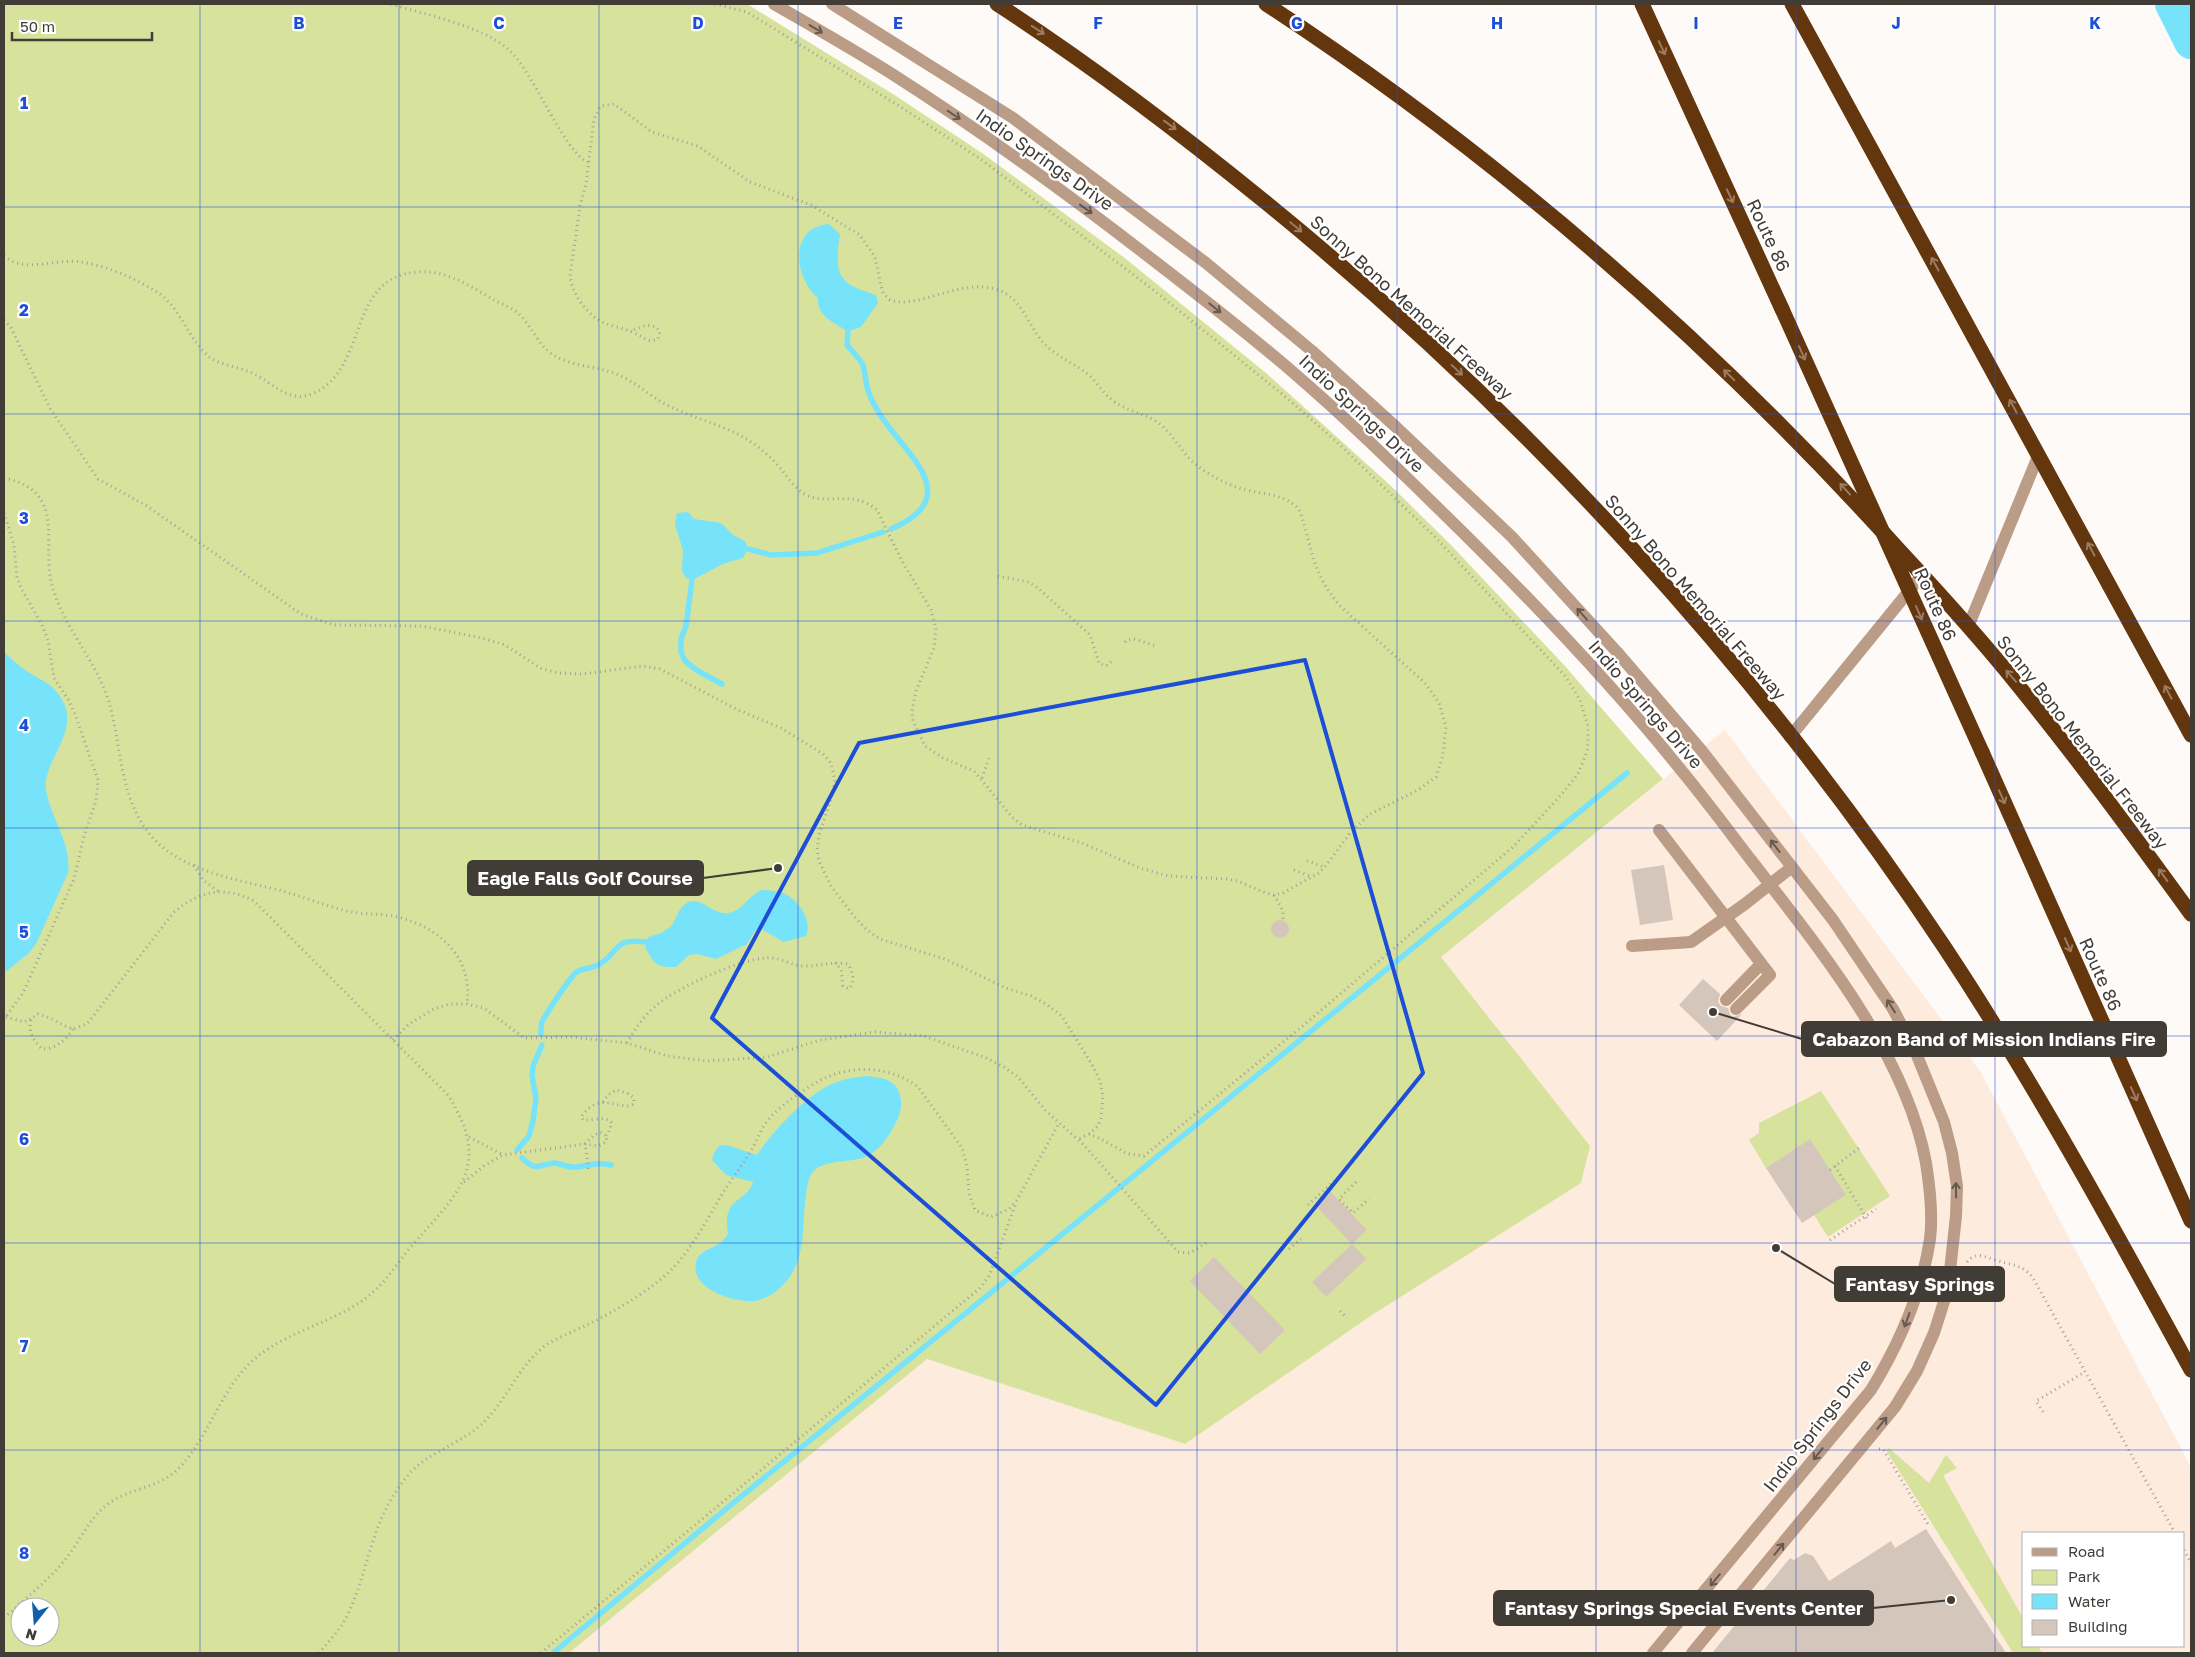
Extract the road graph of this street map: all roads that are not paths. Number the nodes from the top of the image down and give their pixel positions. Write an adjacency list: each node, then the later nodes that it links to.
1 (774, 4): 14 (lane, Indio Springs Drive, one-way to 14)
2 (832, 4): 13 (lane, Indio Springs Drive, one-way to 2)
3 (997, 4): 11 (highway, Sonny Bono Memorial Freeway, one-way to 11)
4 (1266, 4): 8 (highway, Sonny Bono Memorial Freeway, one-way to 4)
5 (1642, 4): 21 (highway, Route 86, one-way to 21, bridge)
6 (1792, 4): 7 (highway, one-way to 6)
7 (2039, 454): 9 (lane); 10 (highway, one-way to 7)
8 (1922, 575): 9 (highway, Sonny Bono Memorial Freeway); 11 (lane)
9 (1968, 627): 15 (highway, Sonny Bono Memorial Freeway, one-way to 9)
10 (2191, 735)
11 (1790, 737): 22 (highway, Sonny Bono Memorial Freeway)
12 (1659, 830): 16 (lane)
13 (1792, 867): 14 (lane); 24 (lane, Indio Springs Drive, one-way to 13)
14 (1770, 885): 16 (lane); 23 (lane, Indio Springs Drive, one-way to 23)
15 (2191, 914)
16 (1726, 918): 17 (lane); 18 (lane)
17 (1632, 946)
18 (1761, 964): 19 (lane); 20 (lane)
19 (1726, 1000)
20 (1736, 1009)
21 (2191, 1221)
22 (2191, 1370)
23 (1653, 1653)
24 (1692, 1653)

